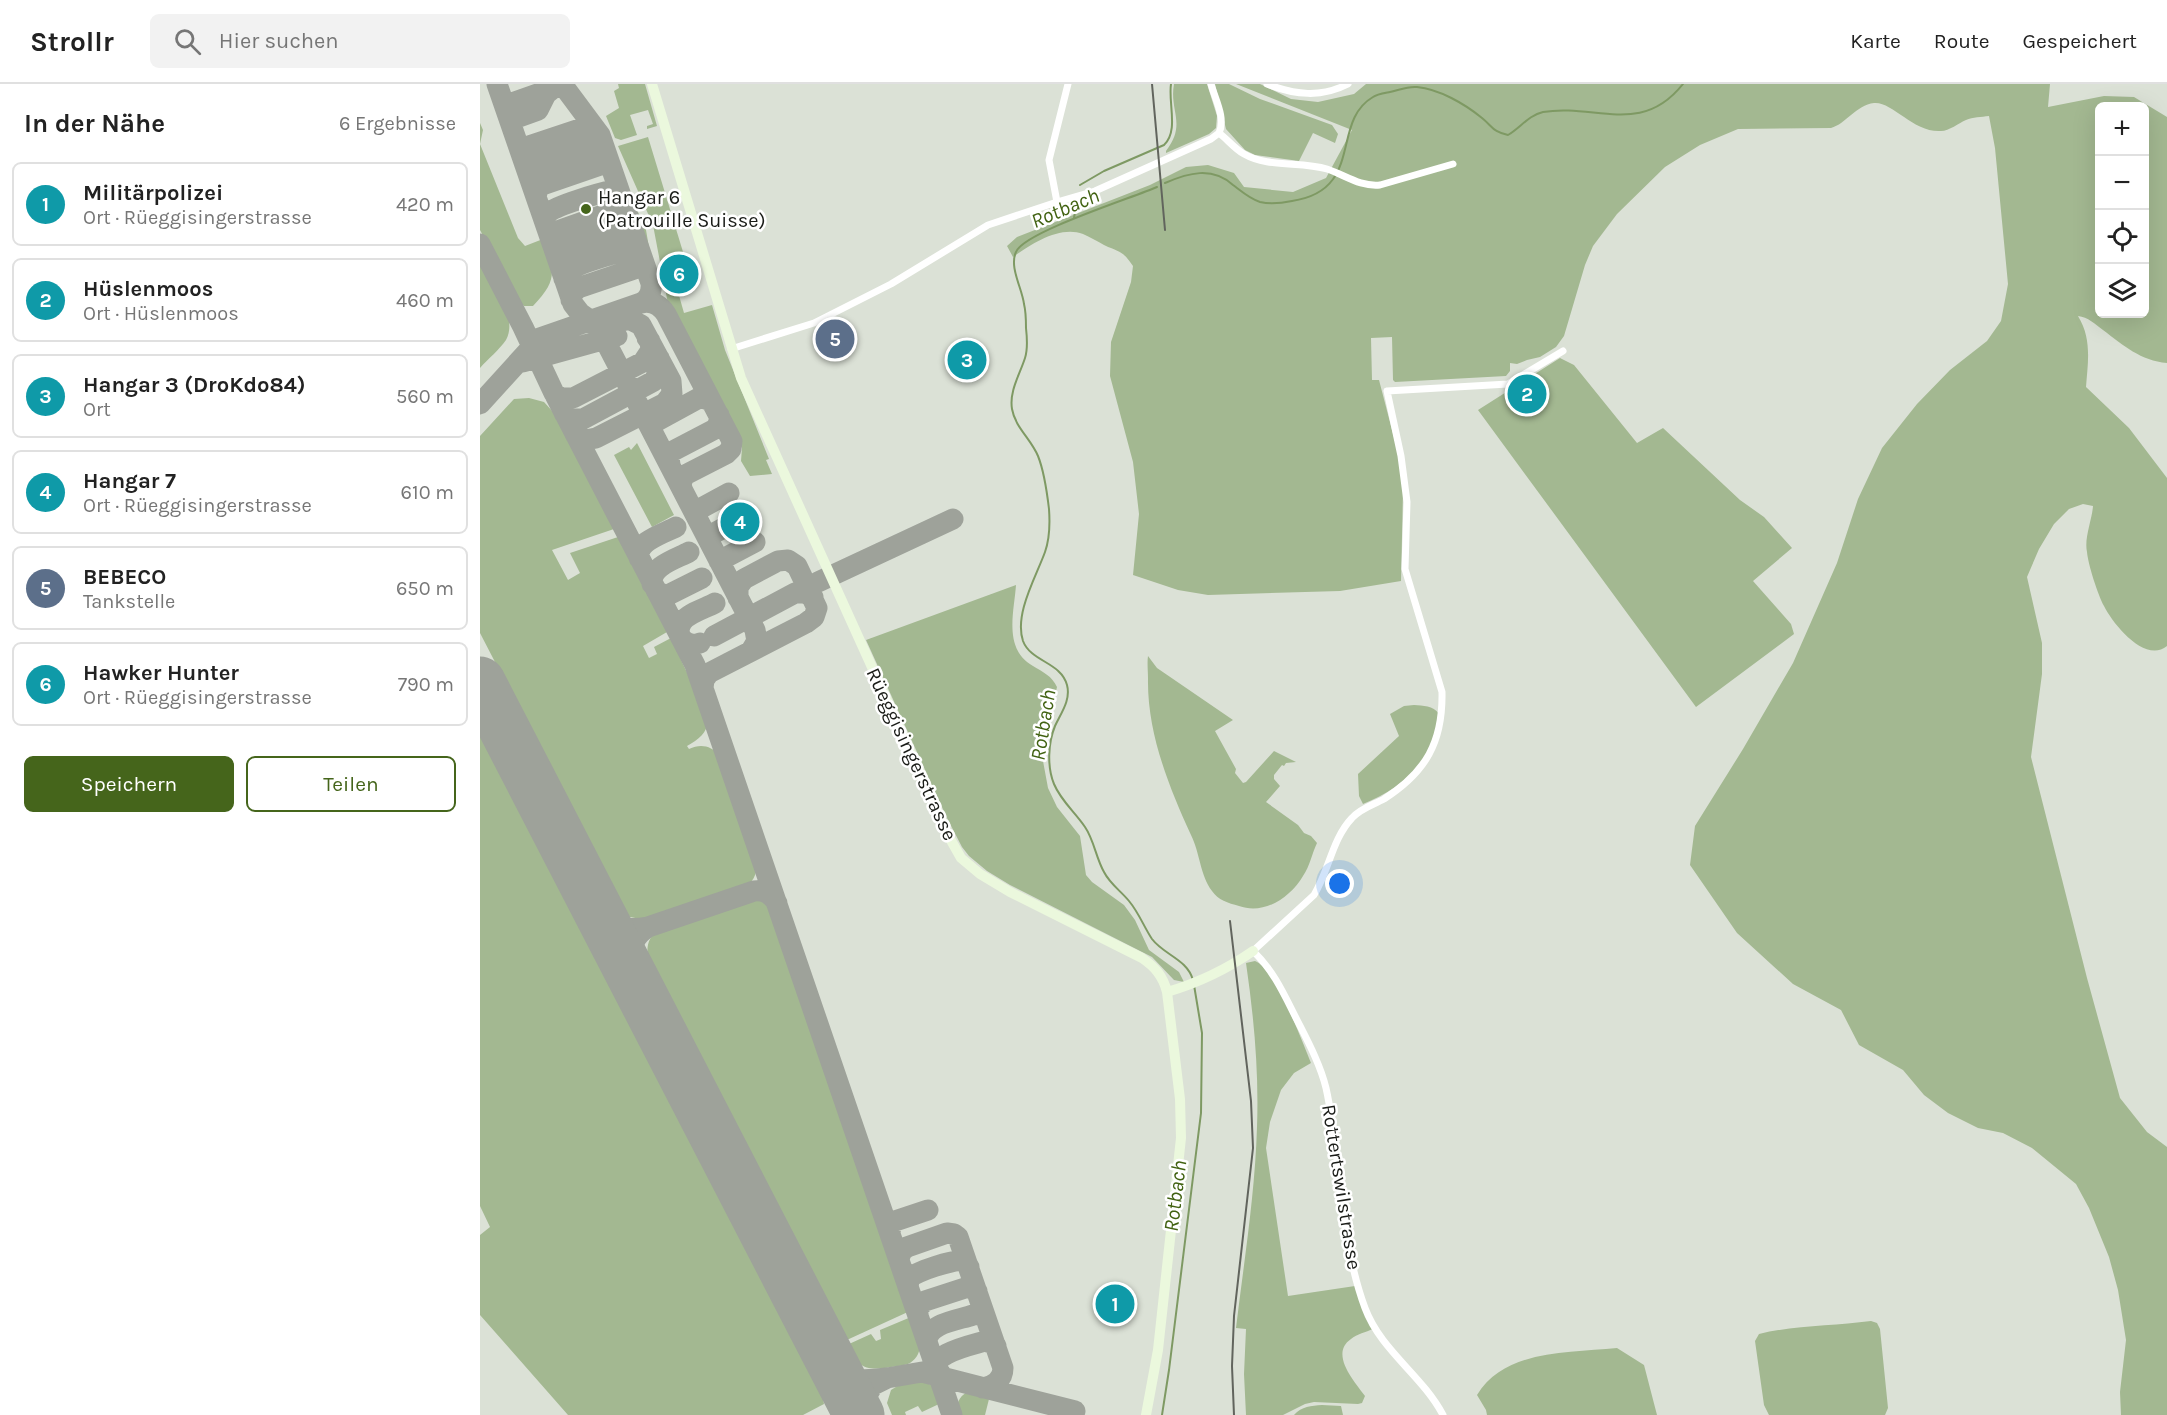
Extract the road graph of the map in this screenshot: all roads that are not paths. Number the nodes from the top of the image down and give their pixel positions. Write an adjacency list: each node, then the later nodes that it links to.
1 (652, 84): 9 (main road, Rüeggisingerstrasse)
2 (1068, 84): 8 (street)
3 (1211, 84): 6 (street)
4 (1267, 84): 5 (street)
5 (1348, 84)
6 (1219, 133): 7 (street); 8 (street)
7 (1453, 164)
8 (1057, 202): 9 (street)
9 (731, 349): 12 (main road, Rüeggisingerstrasse)
10 (1563, 351): 11 (street)
11 (1253, 951): 12 (main road); 14 (street, Rottertswilstrasse)
12 (1167, 992): 13 (main road, Rüeggisingerstrasse)
13 (1146, 1415)
14 (1443, 1415)

